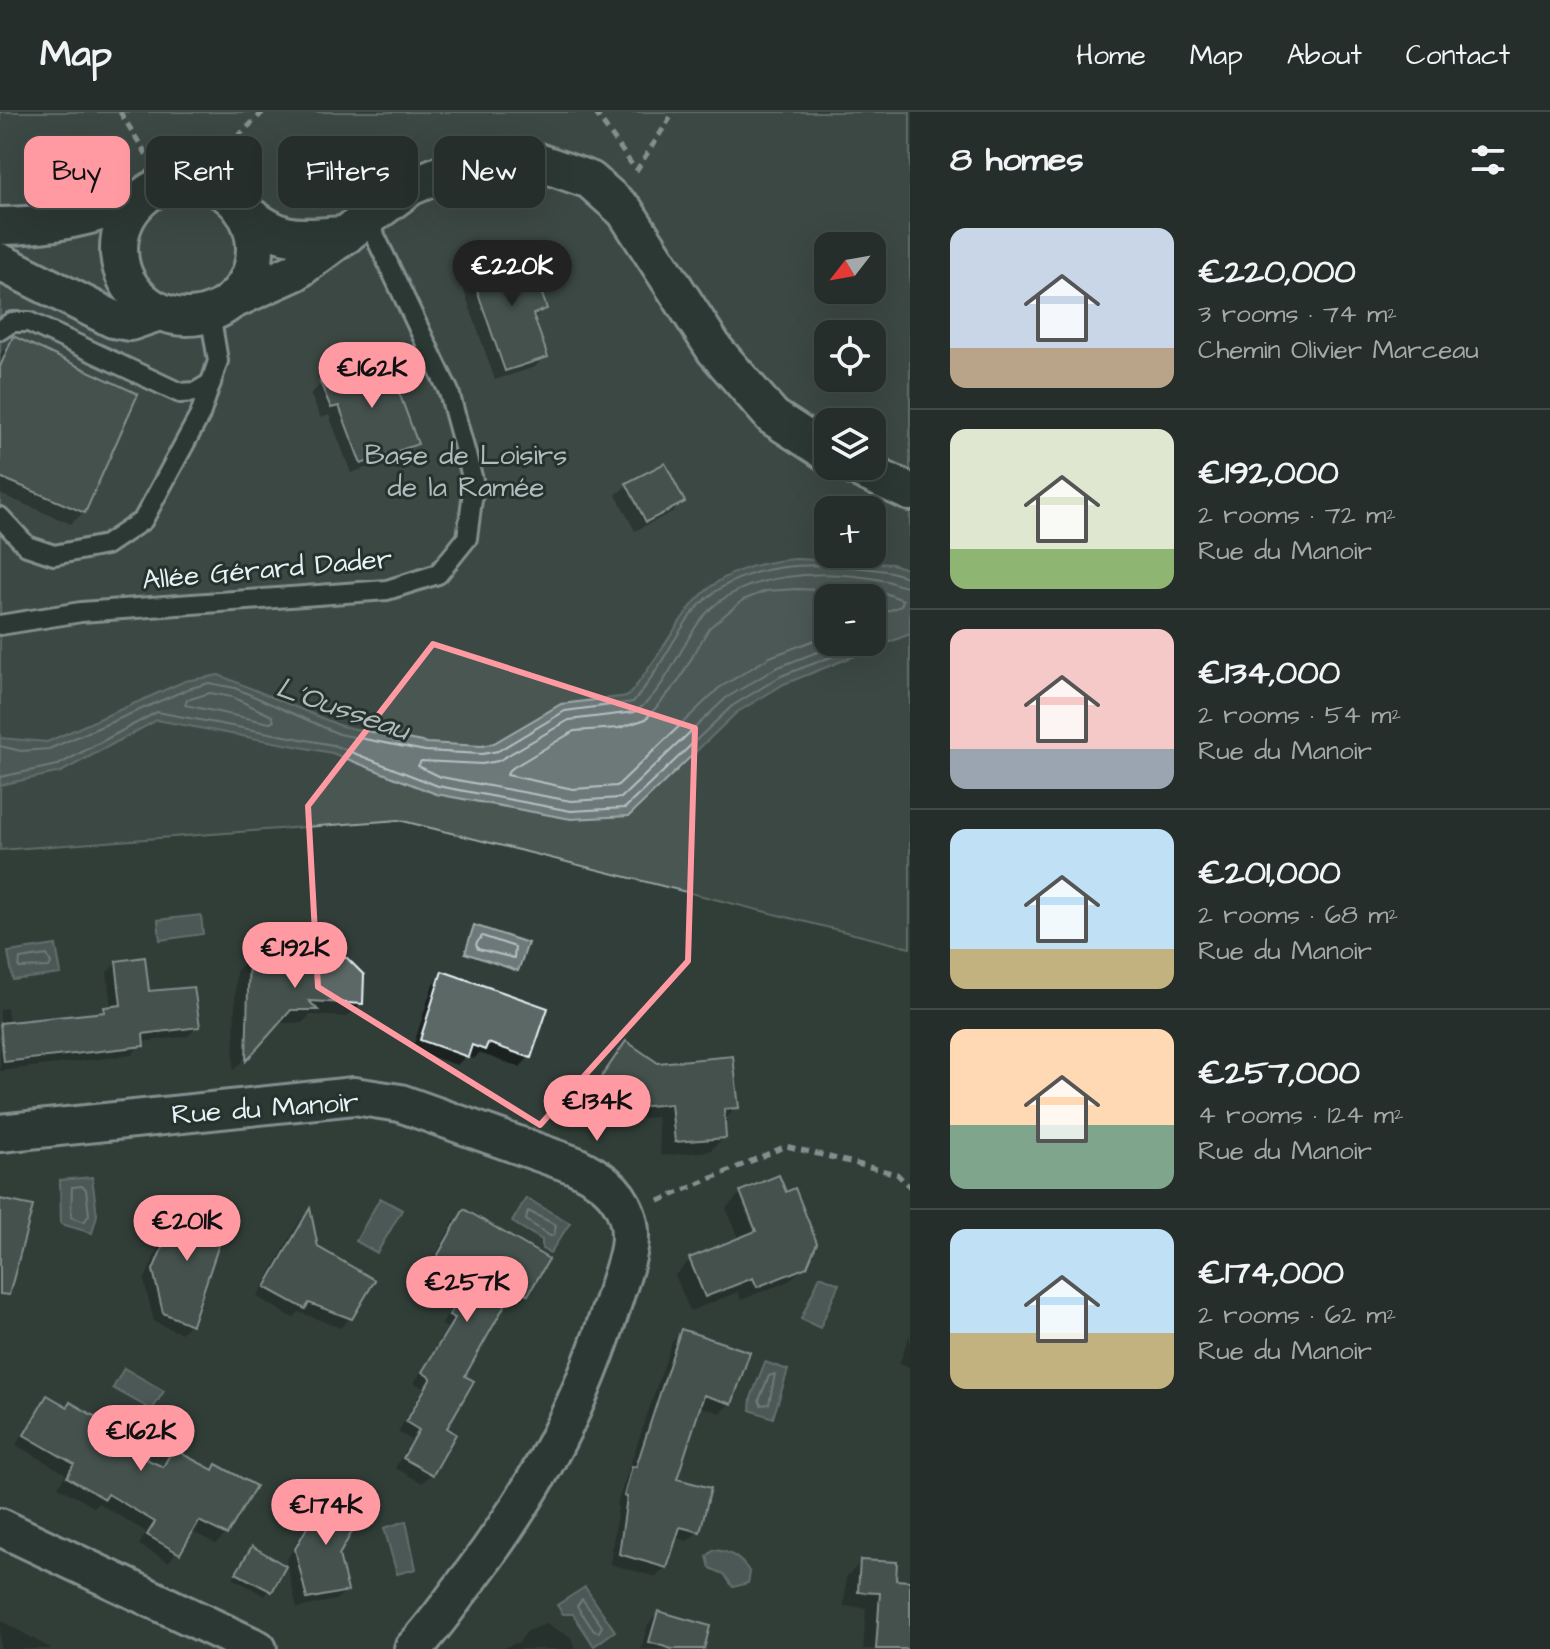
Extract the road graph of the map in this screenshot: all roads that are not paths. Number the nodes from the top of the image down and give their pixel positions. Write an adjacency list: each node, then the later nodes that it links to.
1 (146, 194): 5 (street)
2 (146, 199): 9 (street)
3 (240, 208): 4 (street)
4 (243, 211): 6 (street); 8 (street)
5 (0, 226)
6 (356, 227): 8 (street); 12 (street); 16 (lane, Allée Gérard Dader)
7 (0, 262): 9 (street)
8 (221, 306): 9 (street); 11 (lane)
9 (159, 312)
10 (0, 330): 11 (lane)
11 (211, 383): 15 (lane)
12 (814, 444)
13 (884, 480): 14 (street)
14 (910, 492)
15 (0, 517)
16 (0, 625)
17 (0, 1133): 20 (street, Rue du Manoir)
18 (0, 1527): 19 (street)
19 (258, 1649)
20 (413, 1649)

